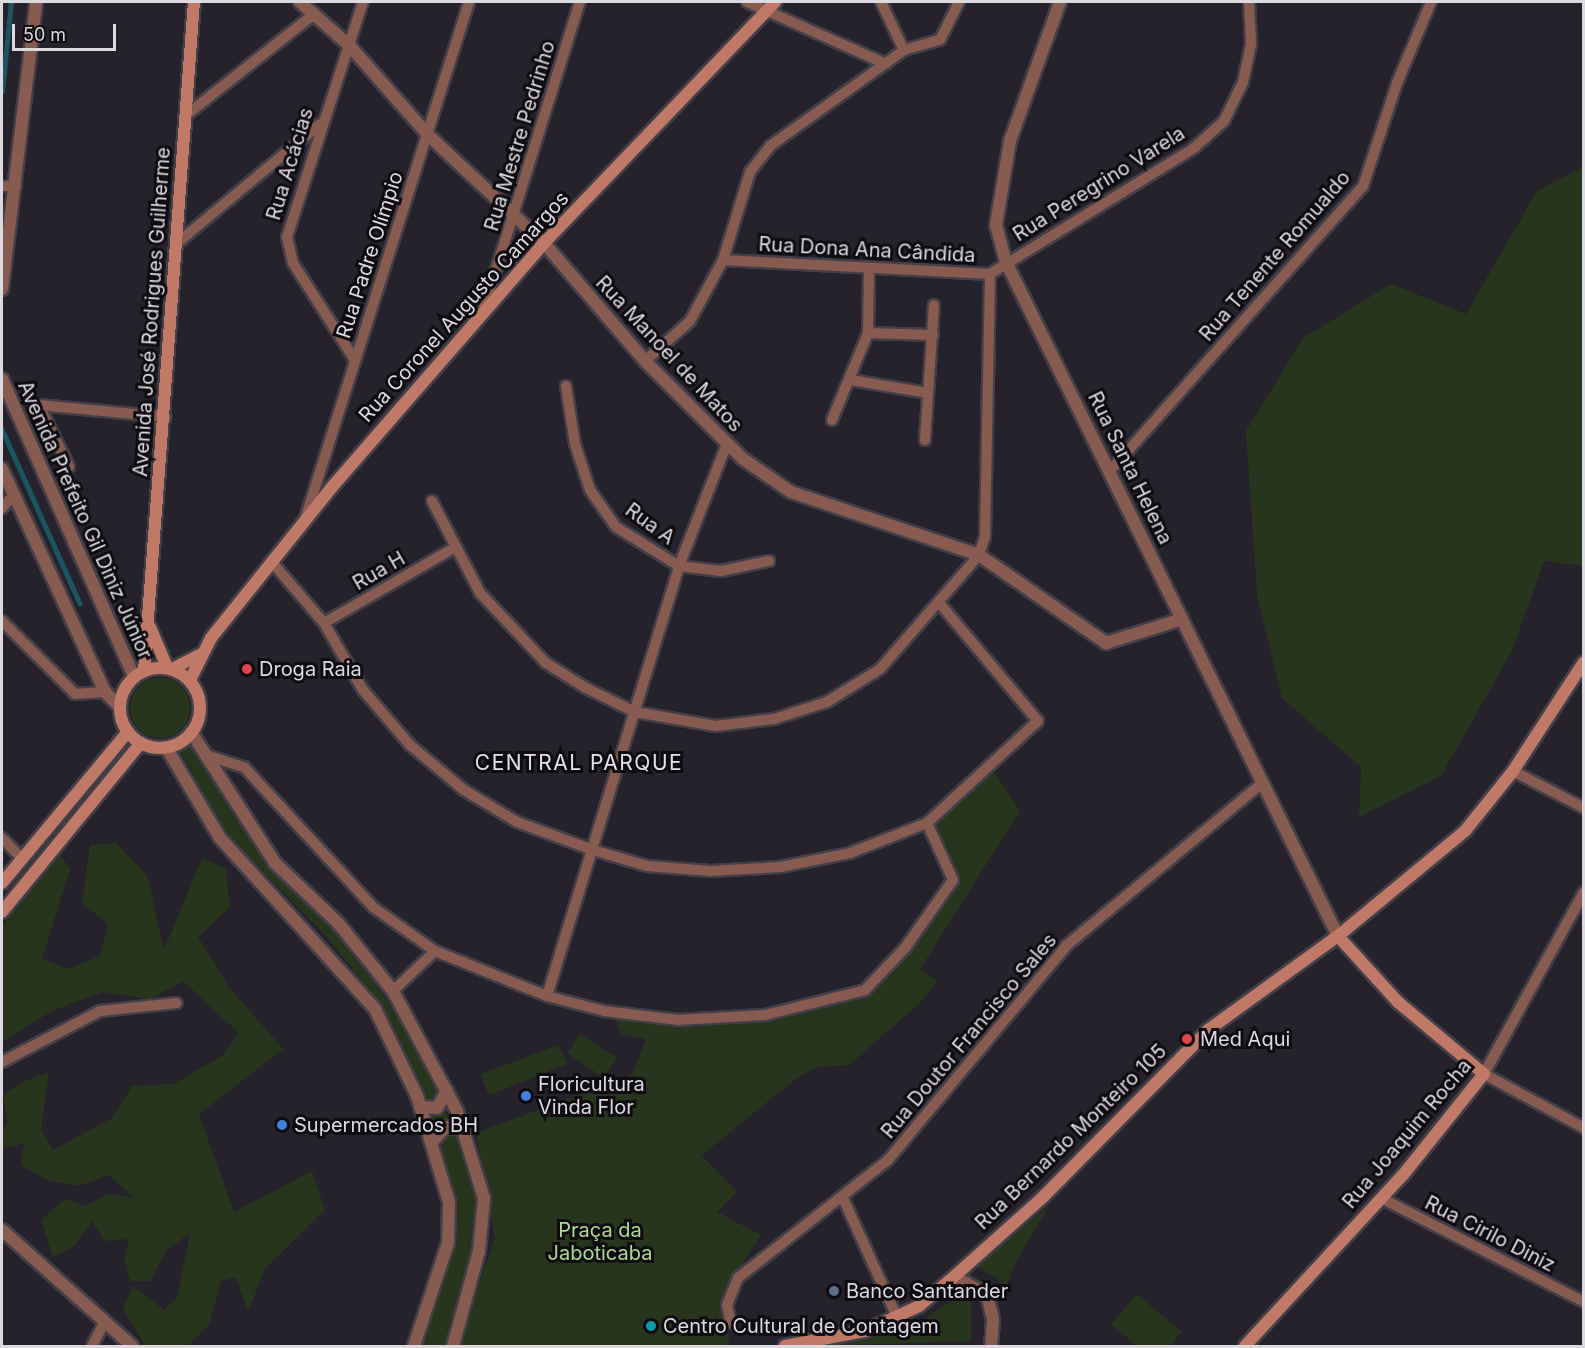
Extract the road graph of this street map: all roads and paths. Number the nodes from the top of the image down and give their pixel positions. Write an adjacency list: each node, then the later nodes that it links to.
1 (36, 2): 22 (street)
2 (194, 2): 18 (main road, Avenida José Rodrigues Guilherme)
3 (300, 2): 14 (street, Rua Manoel de Matos)
4 (363, 2): 15 (street, Rua Acácias)
5 (469, 2): 20 (street, Rua Padre Olímpio)
6 (579, 2): 23 (street, Rua Mestre Pedrinho)
7 (747, 2): 13 (street)
8 (881, 2): 16 (street)
9 (959, 2): 16 (street)
10 (1060, 2): 27 (street, Rua Santa Helena)
11 (1249, 2): 27 (street, Rua Peregrino Varela)
12 (1431, 2): 47 (street, Rua Tenente Romualdo)
13 (771, 5): 17 (street); 24 (main road, Rua Coronel Augusto Camargos)
14 (313, 15): 15 (street, Rua Manoel de Matos); 18 (street)
15 (348, 45): 19 (street, Rua Acácias); 20 (street, Rua Manoel de Matos)
16 (904, 50): 17 (street)
17 (885, 64): 26 (street)
18 (185, 116): 25 (main road, Avenida José Rodrigues Guilherme)
19 (320, 124): 25 (street); 35 (street, Rua Acácias)
20 (428, 135): 23 (street, Rua Manoel de Matos); 35 (street, Rua Padre Olímpio)
21 (2, 186): 22 (street)
22 (16, 186): 30 (street)
23 (514, 215): 24 (street, Rua Manoel de Matos); 32 (street, Rua Mestre Pedrinho)
24 (544, 243): 32 (main road, Rua Coronel Augusto Camargos); 36 (street, Rua Manoel de Matos)
25 (176, 244): 41 (main road, Avenida José Rodrigues Guilherme)
26 (723, 260): 28 (street, Rua Dona Ana Cândida); 36 (street)
27 (1006, 262): 29 (street, Rua Dona Ana Cândida); 47 (street, Rua Santa Helena)
28 (869, 271): 29 (street, Rua Dona Ana Cândida); 33 (street)
29 (990, 274): 53 (street)
30 (2, 289)
31 (934, 305): 34 (street)
32 (482, 314): 51 (main road, Rua Coronel Augusto Camargos)
33 (868, 333): 34 (street); 38 (street)
34 (933, 334): 40 (street)
35 (355, 360): 51 (street, Rua Padre Olímpio)
36 (645, 362): 44 (street, Rua Manoel de Matos)
37 (2, 379): 65 (street, Avenida Prefeito Gil Diniz Júnior)
38 (851, 380): 40 (street); 42 (street)
39 (567, 386): 56 (street, Rua A)
40 (928, 393): 43 (street)
41 (165, 417): 45 (street); 61 (main road, Avenida José Rodrigues Guilherme)
42 (832, 420)
43 (925, 440)
44 (726, 446): 53 (street, Rua Manoel de Matos); 56 (street)
45 (69, 467)
46 (2, 469): 48 (street)
47 (1110, 471): 58 (street, Rua Santa Helena)
48 (13, 496): 50 (street); 67 (street)
49 (432, 501): 52 (street)
50 (2, 508)
51 (304, 520): 54 (main road, Rua Coronel Augusto Camargos)
52 (452, 549): 60 (street, Rua H); 69 (street)
53 (980, 555): 57 (street); 58 (street, Rua Manoel de Matos)
54 (271, 561): 60 (street); 62 (main road, Rua Coronel Augusto Camargos)
55 (769, 561): 56 (street, Rua A)
56 (679, 566): 69 (street)
57 (941, 605): 69 (street); 78 (street)
58 (1182, 619): 76 (street, Rua Santa Helena)
59 (2, 621): 67 (street)
60 (324, 623): 80 (street)
61 (150, 626): 64 (main road, Avenida José Rodrigues Guilherme); 65 (main road, Avenida José Rodrigues Guilherme)
62 (201, 654): 64 (main road, Rua Coronel Augusto Camargos); 66 (main road, Rua Coronel Augusto Camargos)
63 (1584, 662): 75 (main road, Rua Bernardo Monteiro 105)
64 (170, 668): 65 (main road); 66 (main road)
65 (139, 674): 68 (main road)
66 (190, 680): 71 (main road)
67 (105, 692): 68 (street)
68 (119, 706): 70 (main road)
69 (635, 712): 80 (street)
70 (128, 732): 72 (main road); 81 (main road)
71 (191, 732): 73 (main road); 74 (street)
72 (141, 743): 73 (main road); 84 (main road)
73 (166, 747): 93 (street)
74 (206, 755): 86 (street); 87 (street)
75 (1513, 771): 77 (street); 85 (main road, Rua Bernardo Monteiro 105)
76 (1262, 783): 85 (street, Rua Santa Helena); 97 (street, Rua Doutor Francisco Sales)
77 (1584, 808)
78 (927, 823): 80 (street); 88 (street)
79 (2, 838): 81 (street)
80 (593, 850): 88 (street)
81 (22, 859): 82 (main road)
82 (2, 883)
83 (1584, 892): 91 (street, Rua Joaquim Rocha)
84 (2, 912)
85 (1338, 936): 91 (main road); 100 (main road, Rua Bernardo Monteiro 105)
86 (435, 951): 87 (street); 88 (street)
87 (393, 991): 92 (street)
88 (548, 996)
89 (177, 1003): 90 (street)
90 (2, 1062)
91 (1484, 1074): 94 (street); 98 (main road, Rua Joaquim Rocha)
92 (447, 1091): 93 (street); 95 (street)
93 (420, 1107): 96 (street)
94 (1584, 1128)
95 (463, 1129): 96 (street); 108 (street)
96 (431, 1143): 107 (street)
97 (843, 1198): 102 (street); 104 (street, Rua Doutor Francisco Sales)
98 (1381, 1198): 101 (street, Rua Cirilo Diniz); 111 (main road, Rua Joaquim Rocha)
99 (2, 1230): 103 (street)
100 (948, 1282): 102 (main road, Rua Bernardo Monteiro 105); 110 (street)
101 (1584, 1302)
102 (897, 1317): 109 (main road, Rua Bernardo Monteiro 105)
103 (105, 1322): 105 (street); 106 (street)
104 (731, 1323)
105 (92, 1347)
106 (132, 1347)
107 (414, 1347)
108 (453, 1347)
109 (785, 1347)
110 (991, 1347)
111 (1245, 1347)

